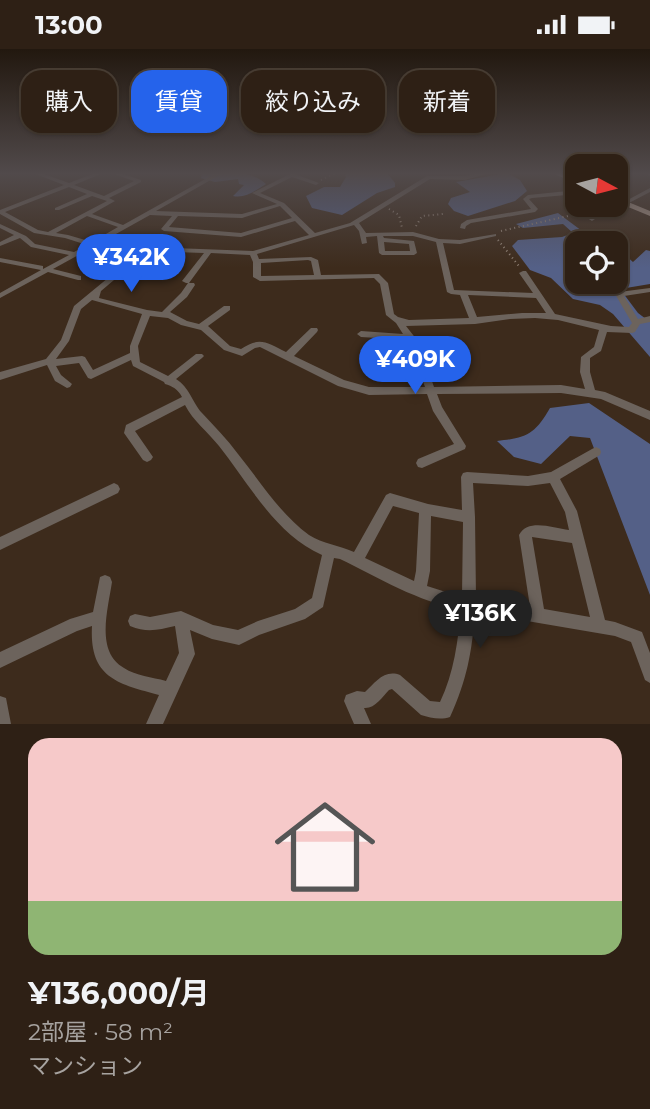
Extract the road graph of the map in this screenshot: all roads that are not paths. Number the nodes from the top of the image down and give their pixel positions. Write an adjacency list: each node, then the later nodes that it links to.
1 (19, 204): 11 (street)
2 (67, 204): 10 (street)
3 (107, 204): 14 (street)
4 (164, 204): 12 (street)
5 (280, 204): 13 (street)
6 (282, 204): 17 (street)
7 (383, 204): 19 (street)
8 (531, 204): 22 (street)
9 (628, 204): 15 (main road)
10 (57, 209)
11 (0, 212): 23 (street)
12 (149, 213): 13 (street); 21 (street)
13 (177, 213): 29 (street)
14 (88, 214): 21 (street); 23 (street)
15 (650, 214)
16 (590, 217): 18 (street)
17 (297, 218): 25 (street); 29 (street)
18 (592, 219)
19 (355, 222): 25 (street); 26 (street)
20 (0, 226): 24 (street)
21 (123, 227): 33 (street)
22 (463, 228)
23 (49, 234): 33 (street)
24 (20, 235): 32 (street); 35 (street)
25 (312, 235): 37 (street)
26 (363, 235): 28 (street); 31 (street)
27 (494, 235): 30 (street)
28 (381, 237): 28 (street); 30 (street)
29 (170, 241): 34 (street); 36 (street)
30 (439, 241): 45 (street)
31 (364, 243)
32 (0, 244)
33 (92, 245): 35 (street); 36 (street)
34 (209, 252): 37 (street); 50 (street)
35 (76, 254): 39 (street)
36 (137, 257): 43 (street)
37 (255, 257): 41 (street); 41 (street)
38 (0, 260): 39 (street)
39 (44, 269): 42 (street); 46 (street)
40 (523, 273): 47 (street)
41 (317, 276): 55 (street)
42 (78, 278)
43 (97, 290): 49 (street); 66 (street)
44 (650, 290): 54 (street)
45 (463, 293): 47 (street); 53 (street)
46 (0, 296)
47 (536, 296): 51 (street)
48 (227, 308): 56 (street)
49 (146, 313): 50 (street); 61 (street)
50 (164, 314): 56 (street)
51 (552, 316): 53 (street); 57 (street)
52 (650, 319): 54 (street)
53 (475, 321): 55 (street)
54 (636, 322): 57 (street)
55 (400, 323): 60 (street)
56 (201, 327): 62 (street)
57 (604, 327): 71 (street)
58 (314, 330): 62 (street)
59 (361, 334): 60 (street)
60 (411, 337): 64 (street)
61 (134, 355): 66 (street); 68 (street)
62 (288, 355): 70 (street)
63 (198, 356): 68 (street)
64 (419, 361): 65 (street); 70 (street)
65 (455, 361)
66 (50, 362): 67 (street); 69 (street)
67 (0, 376)
68 (168, 381): 72 (street)
69 (67, 384)
70 (430, 392): 71 (street); 76 (street)
71 (591, 393): 73 (street)
72 (187, 399): 75 (street); 83 (street)
73 (650, 416)
74 (596, 452): 77 (street)
75 (147, 457)
76 (422, 463)
77 (553, 477): 80 (street); 81 (street)
78 (114, 489): 82 (street)
79 (425, 509): 80 (street); 84 (street); 86 (street)
80 (469, 517): 87 (street)
81 (577, 537): 88 (street); 92 (street)
82 (0, 544)
83 (330, 553): 84 (street); 90 (street)
84 (357, 560): 86 (street)
85 (105, 582): 89 (street)
86 (419, 590): 87 (street)
87 (468, 604): 88 (street); 99 (street)
88 (538, 616): 92 (street)
89 (100, 617): 93 (street); 95 (street)
90 (181, 618): 91 (street); 95 (street)
91 (135, 621)
92 (599, 626): 94 (street)
93 (0, 660)
94 (650, 675)
95 (169, 689): 98 (street)
96 (0, 704): 97 (street)
97 (3, 724)
98 (154, 724)
99 (363, 724)

